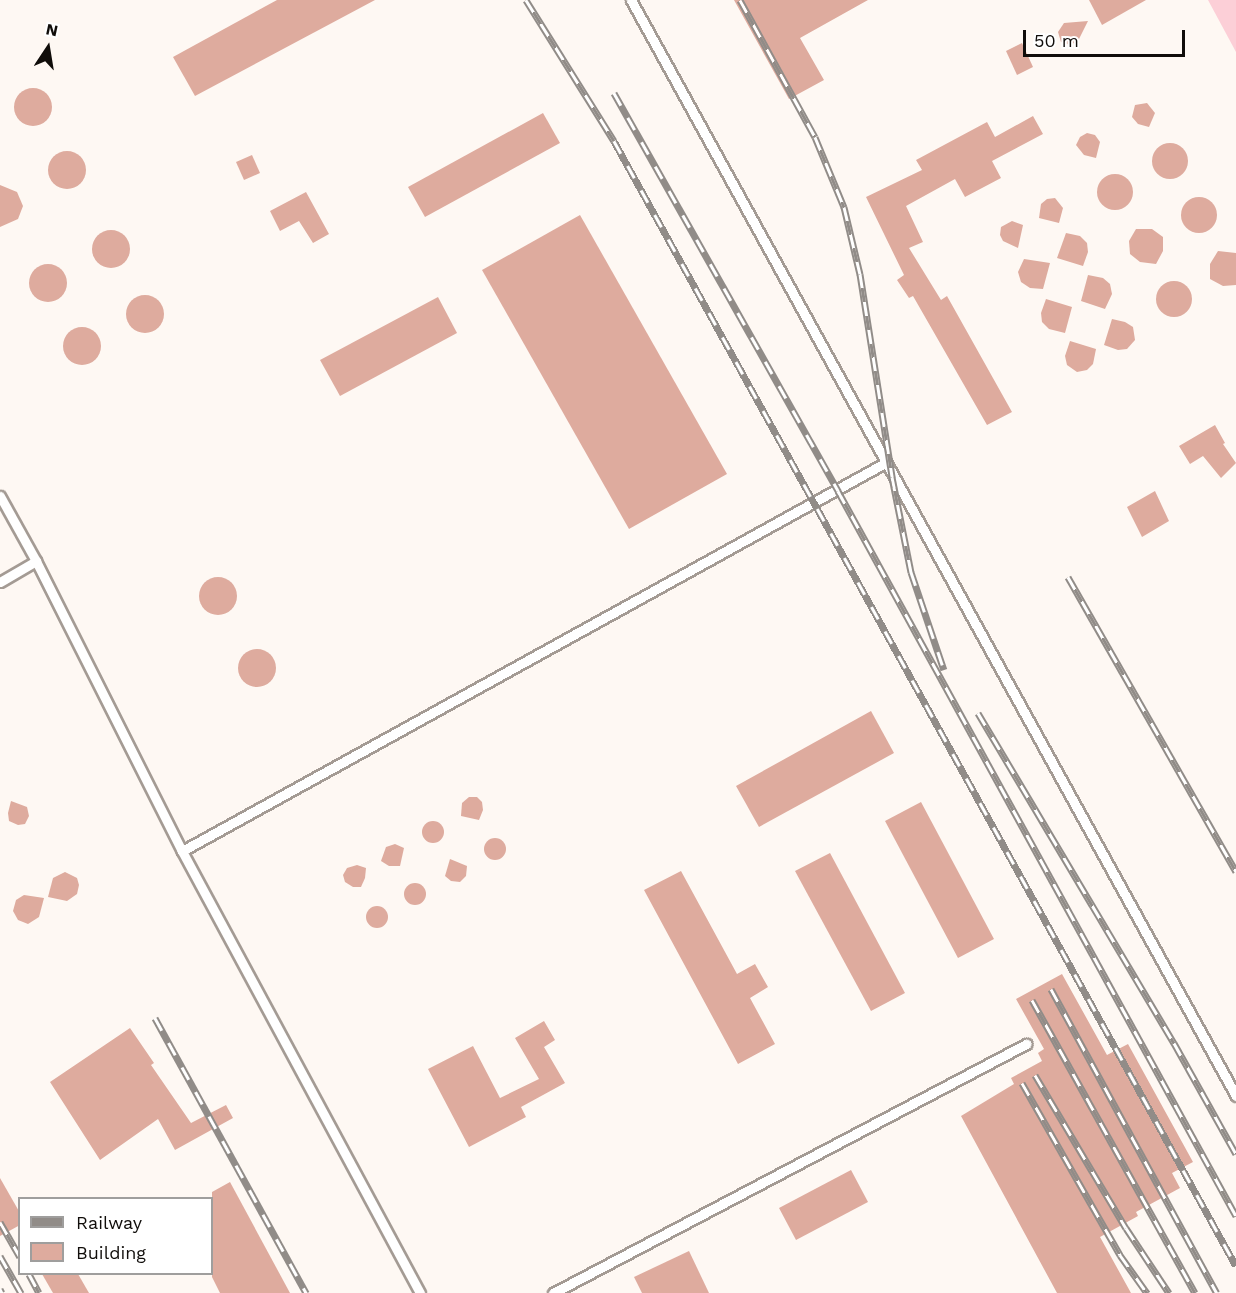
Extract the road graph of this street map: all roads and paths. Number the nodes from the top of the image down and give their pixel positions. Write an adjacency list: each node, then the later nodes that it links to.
1 (631, 0): 2 (lane)
2 (885, 463): 6 (lane); 8 (lane)
3 (0, 496): 4 (lane)
4 (36, 561): 5 (lane); 6 (lane)
5 (0, 582)
6 (182, 851): 9 (lane)
7 (1026, 1044): 10 (lane)
8 (1236, 1096)
9 (420, 1293)
10 (553, 1293)

